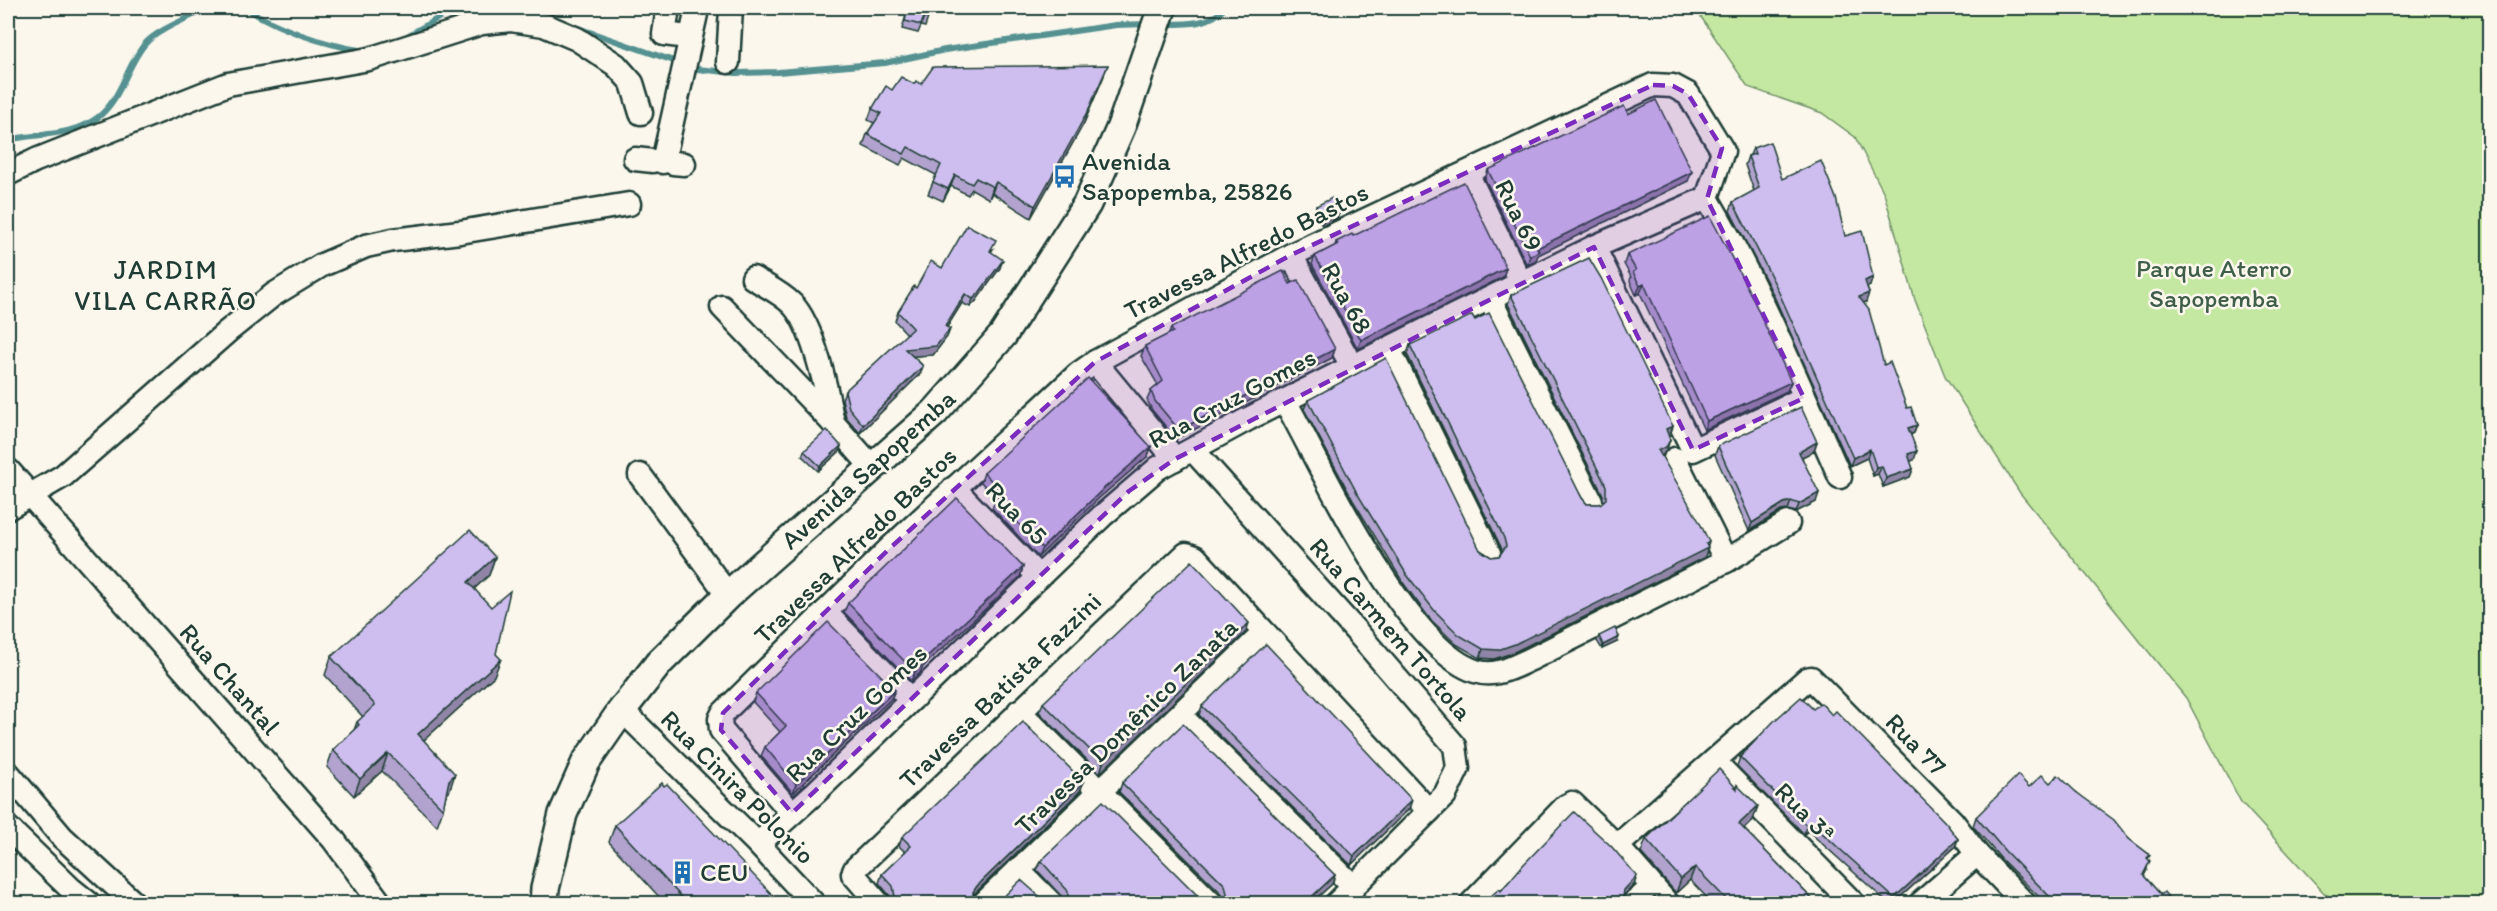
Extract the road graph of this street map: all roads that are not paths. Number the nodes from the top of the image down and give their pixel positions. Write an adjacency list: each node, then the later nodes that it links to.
1 (668, 8): 4 (street)
2 (1162, 8): 26 (main road, Avenida Sapopemba)
3 (718, 14): 5 (street); 7 (street)
4 (680, 36)
5 (728, 62)
6 (641, 113): 9 (street)
7 (662, 162)
8 (1467, 173): 10 (street, Travessa Alfredo Bastos); 13 (street, Travessa Alfredo Bastos); 15 (street, Rua 69)
9 (8, 174)
10 (1707, 198): 12 (street, Rua Cruz Gomes); 21 (street)
11 (629, 204): 31 (street)
12 (1594, 247): 15 (street, Rua Cruz Gomes); 25 (street)
13 (1290, 255): 19 (street, Travessa Alfredo Bastos); 20 (street, Rua 68)
14 (753, 278): 23 (street)
15 (1521, 283): 16 (street, Rua Cruz Gomes)
16 (1490, 299): 18 (street, Rua Cruz Gomes); 32 (street)
17 (722, 307): 23 (street)
18 (1389, 349): 20 (street, Rua Cruz Gomes); 35 (street)
19 (1095, 362): 24 (street, Rua Carmem Tortola); 30 (street, Travessa Alfredo Bastos)
20 (1353, 368): 22 (street, Rua Cruz Gomes)
21 (1804, 398): 25 (street); 29 (street)
22 (1286, 401): 24 (street, Rua Cruz Gomes); 36 (street)
23 (833, 423): 26 (street)
24 (1184, 454): 37 (street, Rua Cruz Gomes); 48 (street, Rua Carmem Tortola)
25 (1684, 454): 36 (street)
26 (873, 468): 38 (main road, Avenida Sapopemba)
27 (8, 470): 31 (street, Rua Chantal)
28 (640, 474): 38 (street)
29 (1840, 477)
30 (954, 488): 37 (street, Rua 65); 39 (street, Travessa Alfredo Bastos)
31 (31, 496): 33 (street); 59 (street, Rua Chantal)
32 (1591, 501)
33 (8, 508)
34 (1788, 523): 36 (street)
35 (1489, 553)
36 (1726, 561)
37 (1039, 577): 41 (street, Rua Cruz Gomes)
38 (728, 595): 42 (main road, Avenida Sapopemba)
39 (825, 612): 41 (street); 49 (street, Travessa Alfredo Bastos)
40 (1264, 633): 43 (street, Travessa Batista Fazzini); 44 (street, Travessa Domênico Zanata); 48 (street, Travessa Domênico Zanata)
41 (911, 700): 49 (street, Rua Cruz Gomes)
42 (622, 710): 51 (street, Rua Cinira Polonio); 60 (main road, Avenida Sapopemba)
43 (1019, 711): 47 (street); 62 (street, Travessa Batista Fazzini)
44 (1180, 715): 47 (street, Travessa Domênico Zanata); 55 (street)
45 (1714, 761): 52 (street); 53 (street, Rua 77); 70 (street, Rua 3ª)
46 (8, 773): 58 (street)
47 (1099, 792): 54 (street, Travessa Domênico Zanata); 65 (street)
48 (1429, 811): 55 (street, Rua Carmem Tortola)
49 (792, 813): 51 (street, Rua Cruz Gomes)
50 (8, 828): 57 (street)
51 (758, 844): 61 (street, Rua Cinira Polonio)
52 (1617, 846): 56 (street); 67 (street)
53 (1977, 854): 71 (street); 72 (street, Rua 77)
54 (1018, 870): 63 (street, Travessa Domênico Zanata); 64 (street)
55 (1354, 887): 66 (street, Rua Carmem Tortola)
56 (1652, 887): 68 (street); 69 (street)
57 (90, 903)
58 (135, 903)
59 (381, 903)
60 (544, 903)
61 (814, 903)
62 (879, 903)
63 (983, 903)
64 (1052, 903)
65 (1212, 903)
66 (1336, 903)
67 (1471, 903)
68 (1633, 903)
69 (1668, 903)
70 (1854, 903)
71 (1920, 903)
72 (2025, 903)

